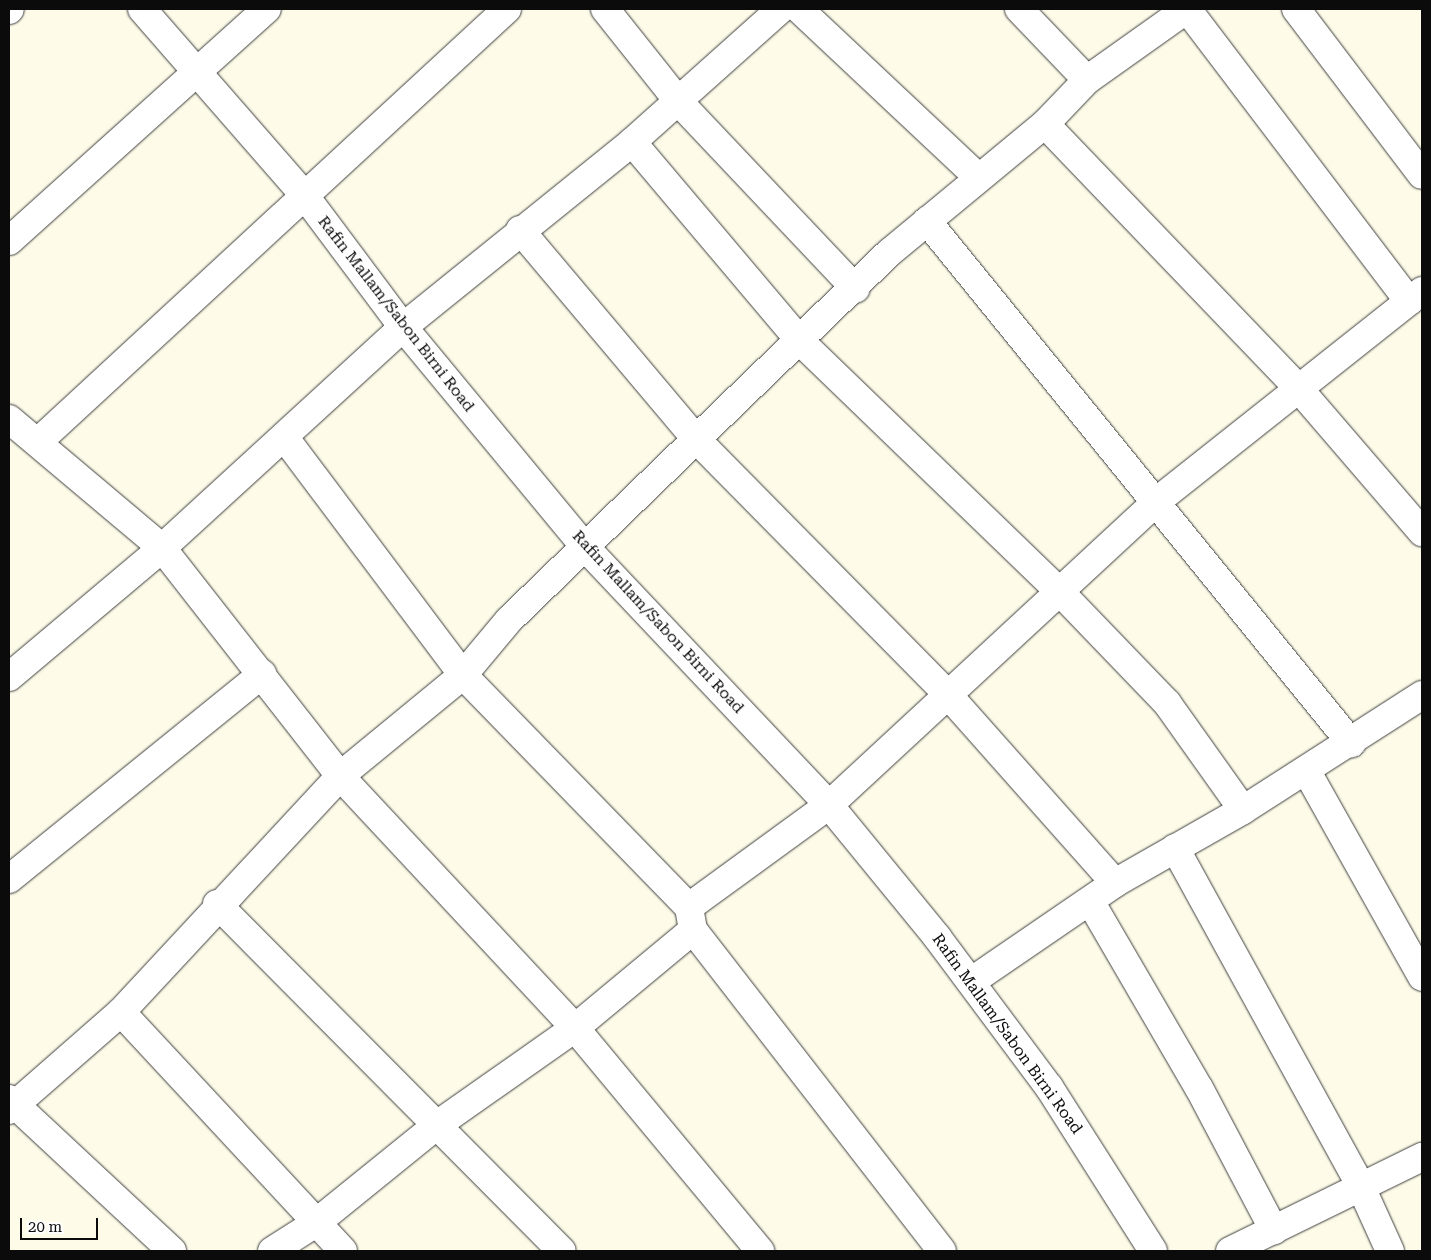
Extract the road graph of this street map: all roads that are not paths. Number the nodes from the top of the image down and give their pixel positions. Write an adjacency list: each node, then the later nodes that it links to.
1 (142, 9): 10 (street, Rafin Mallam/Sabon Birni Road)
2 (267, 9): 10 (street)
3 (507, 9): 17 (street)
4 (605, 9): 12 (street)
5 (781, 9): 12 (street)
6 (799, 9): 16 (street)
7 (1019, 9): 11 (street)
8 (1187, 9): 11 (street); 22 (street)
9 (1296, 9): 15 (street)
10 (197, 71): 17 (street, Rafin Mallam/Sabon Birni Road); 20 (street)
11 (1087, 80): 13 (street)
12 (679, 102): 14 (street); 21 (street)
13 (1045, 124): 16 (street); 25 (street)
14 (632, 142): 19 (street); 24 (street)
15 (1422, 175)
16 (977, 176): 18 (street)
17 (305, 196): 23 (street, Rafin Mallam/Sabon Birni Road); 29 (street)
18 (927, 221): 21 (street); 30 (street)
19 (520, 230): 23 (street); 28 (street)
20 (9, 241)
21 (856, 289): 24 (street)
22 (1418, 295): 25 (street)
23 (402, 327): 27 (street); 32 (street, Rafin Mallam/Sabon Birni Road)
24 (801, 342): 28 (street); 34 (street)
25 (1299, 389): 30 (street); 31 (street)
26 (9, 419): 29 (street)
27 (285, 438): 33 (street); 36 (street)
28 (696, 439): 32 (street); 39 (street)
29 (39, 441): 33 (street)
30 (1157, 501): 34 (street); 40 (street)
31 (1422, 532)
32 (585, 547): 36 (street); 43 (street, Rafin Mallam/Sabon Birni Road)
33 (162, 548): 35 (street); 37 (street)
34 (1060, 593): 39 (street); 44 (street)
35 (262, 674): 42 (street); 46 (street)
36 (463, 675): 42 (street); 50 (street)
37 (9, 677)
38 (1422, 695): 40 (street)
39 (949, 696): 43 (street); 47 (street)
40 (1351, 743): 41 (street)
41 (1306, 770): 44 (street); 51 (street)
42 (340, 776): 49 (street); 54 (street)
43 (829, 806): 50 (street); 52 (street, Rafin Mallam/Sabon Birni Road)
44 (1243, 810): 45 (street)
45 (1175, 848): 47 (street); 58 (street)
46 (9, 879)
47 (1115, 883): 48 (street)
48 (1090, 900): 52 (street); 60 (street)
49 (217, 904): 53 (street); 56 (street)
50 (691, 919): 54 (street); 66 (street)
51 (1422, 977)
52 (972, 981): 67 (street, Rafin Mallam/Sabon Birni Road)
53 (121, 1012): 55 (street); 59 (street)
54 (575, 1028): 56 (street); 65 (street)
55 (11, 1105): 61 (street)
56 (437, 1125): 59 (street); 64 (street)
57 (1422, 1157): 58 (street)
58 (1361, 1187): 60 (street); 69 (street)
59 (316, 1223): 62 (street); 63 (street)
60 (1274, 1230): 68 (street)
61 (172, 1251)
62 (272, 1251)
63 (343, 1251)
64 (561, 1251)
65 (760, 1251)
66 (942, 1251)
67 (1152, 1251)
68 (1230, 1251)
69 (1390, 1251)

